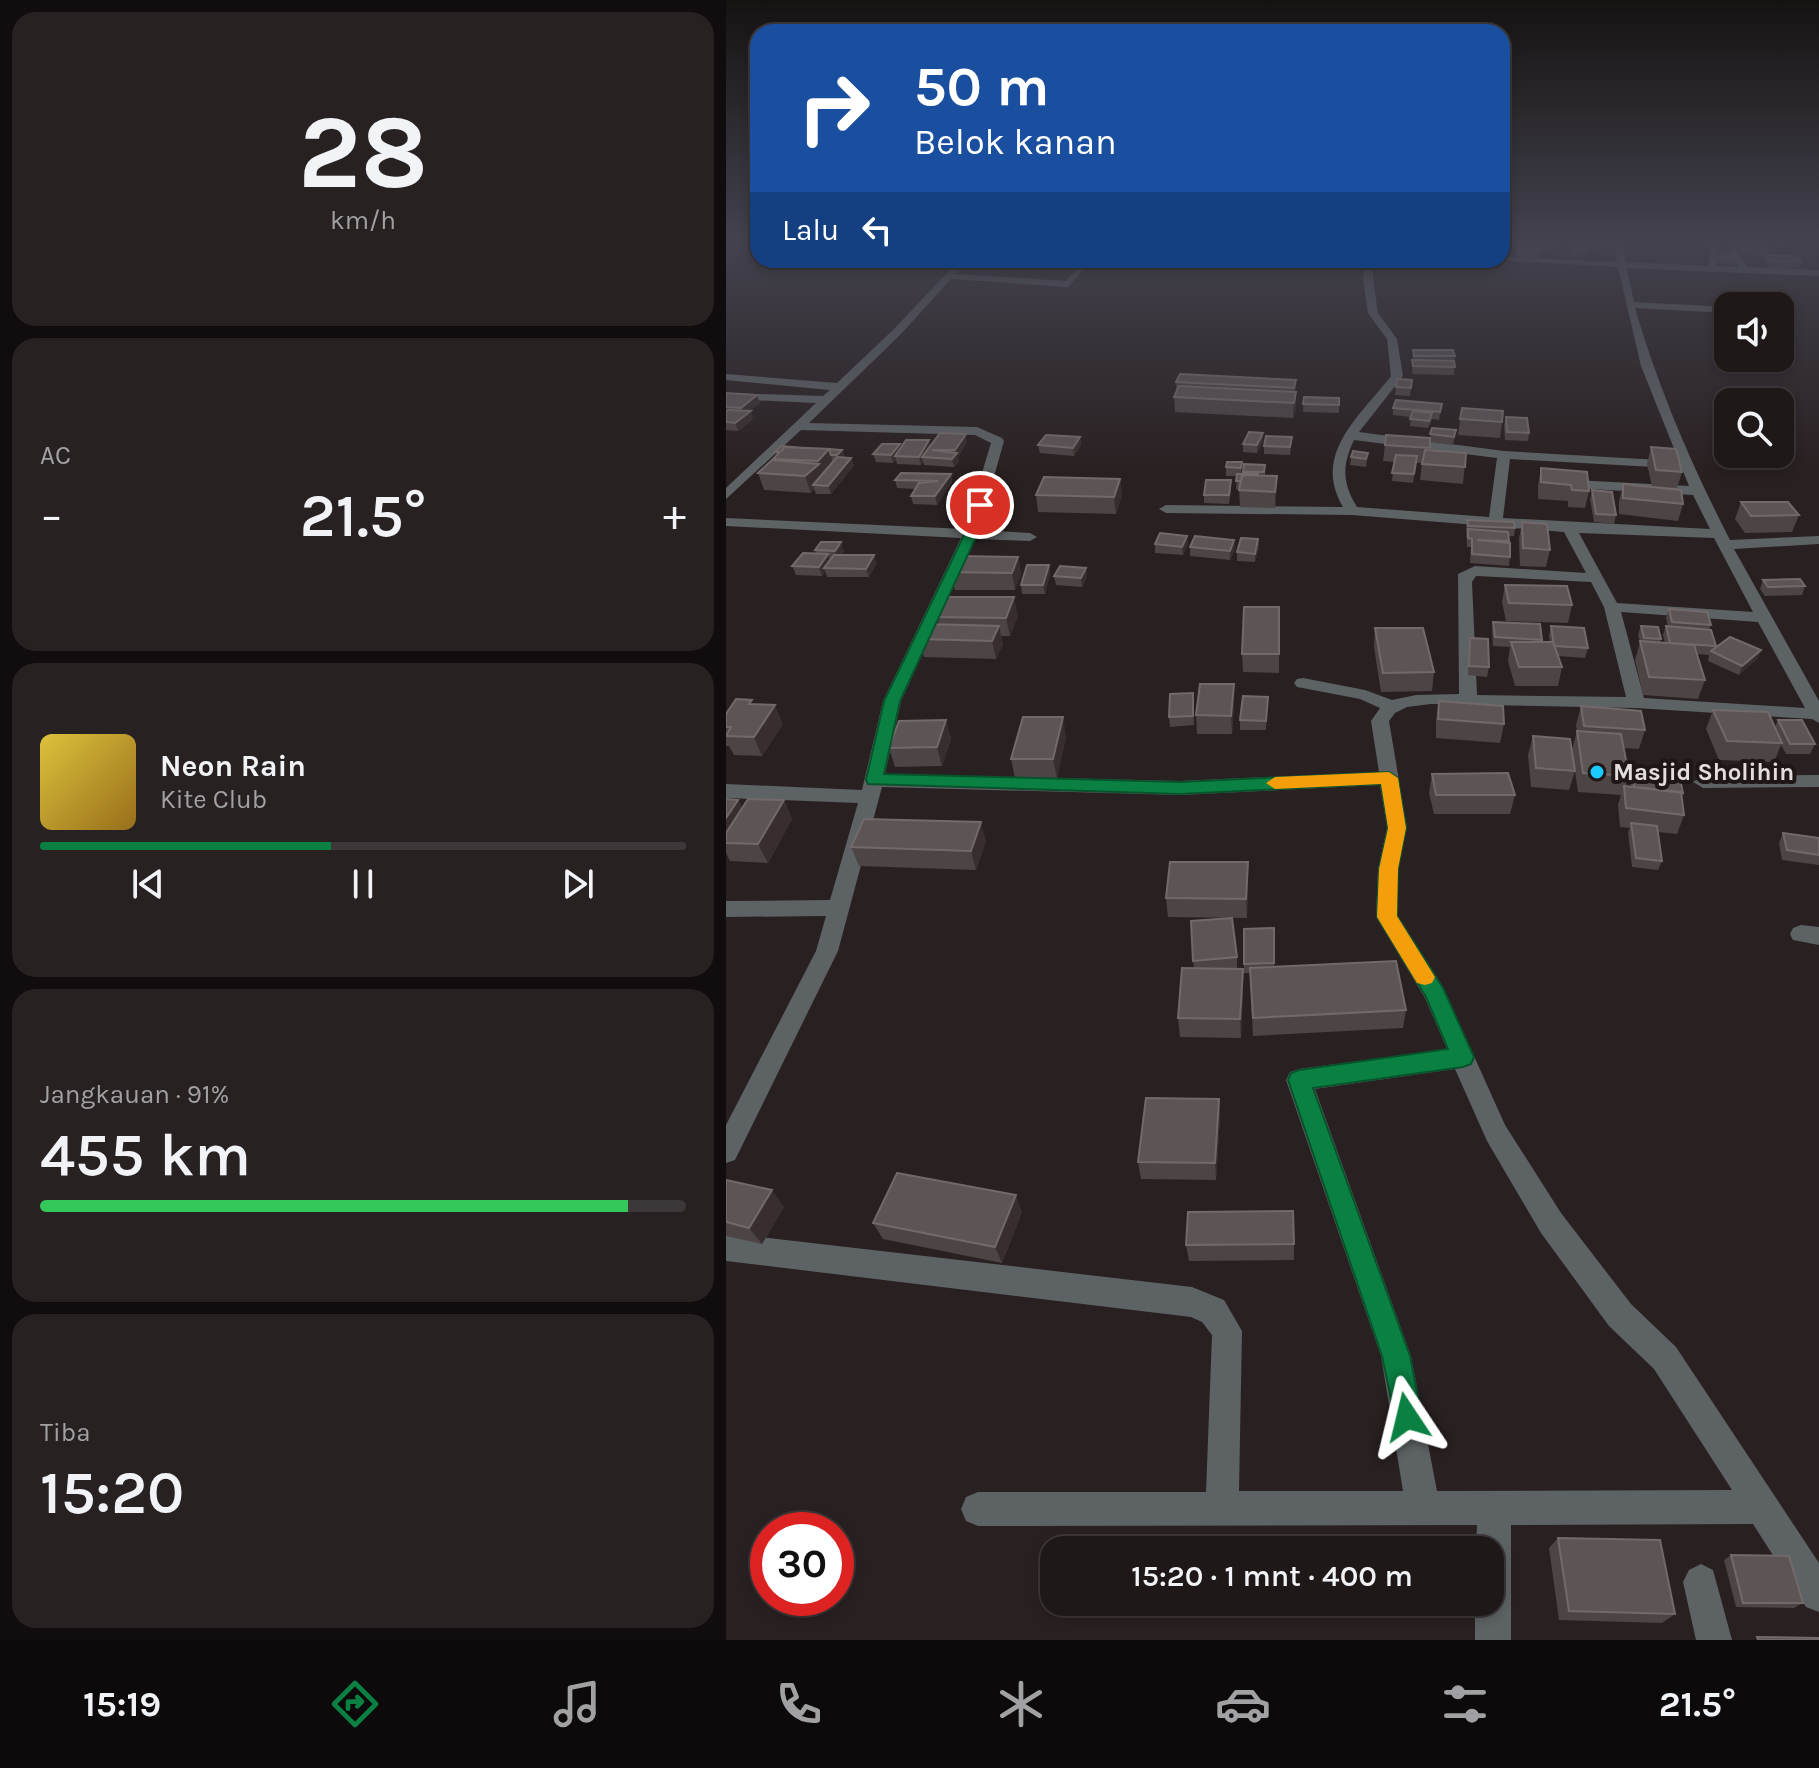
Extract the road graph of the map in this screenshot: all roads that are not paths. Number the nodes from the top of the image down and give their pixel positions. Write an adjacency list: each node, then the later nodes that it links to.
1 (910, 318): 5 (street)
2 (1376, 318): 9 (street)
3 (1634, 318): 11 (street)
4 (726, 377): 5 (street)
5 (840, 387): 7 (street)
6 (726, 396): 7 (street)
7 (826, 400): 8 (street)
8 (799, 426): 14 (street); 20 (street)
9 (1353, 435): 10 (street); 16 (street)
10 (1504, 455): 11 (street); 17 (street)
11 (1688, 465): 13 (street)
12 (1574, 484): 13 (street)
13 (1700, 491): 22 (street)
14 (726, 495)
15 (1166, 509): 16 (street)
16 (1352, 511): 17 (street)
17 (1496, 521): 19 (street)
18 (726, 522): 20 (street)
19 (1569, 527): 22 (street); 24 (street)
20 (970, 535): 21 (street); 35 (street)
21 (1030, 537)
22 (1721, 539): 23 (street); 26 (street)
23 (1819, 540)
24 (1598, 578): 25 (street); 28 (street)
25 (1612, 607): 26 (street); 29 (street)
26 (1762, 617): 31 (street)
27 (1303, 683): 30 (street)
28 (1468, 699): 29 (street); 30 (street)
29 (1636, 703): 31 (street)
30 (1393, 707): 32 (street)
31 (1818, 715)
32 (1389, 778): 35 (street); 39 (street)
33 (1819, 781): 34 (street)
34 (1703, 782)
35 (872, 788): 36 (street); 37 (street)
36 (726, 791)
37 (840, 908): 38 (street); 40 (street)
38 (726, 909)
39 (1463, 1057): 42 (street); 43 (street)
40 (726, 1151)
41 (726, 1247): 46 (street)
42 (1423, 1507): 44 (street); 46 (street)
43 (1763, 1507): 44 (street); 48 (street)
44 (1494, 1508): 49 (street)
45 (978, 1509): 46 (street)
46 (1222, 1509)
47 (1701, 1582): 50 (street)
48 (1819, 1594)
49 (1493, 1640)
50 (1714, 1640)

